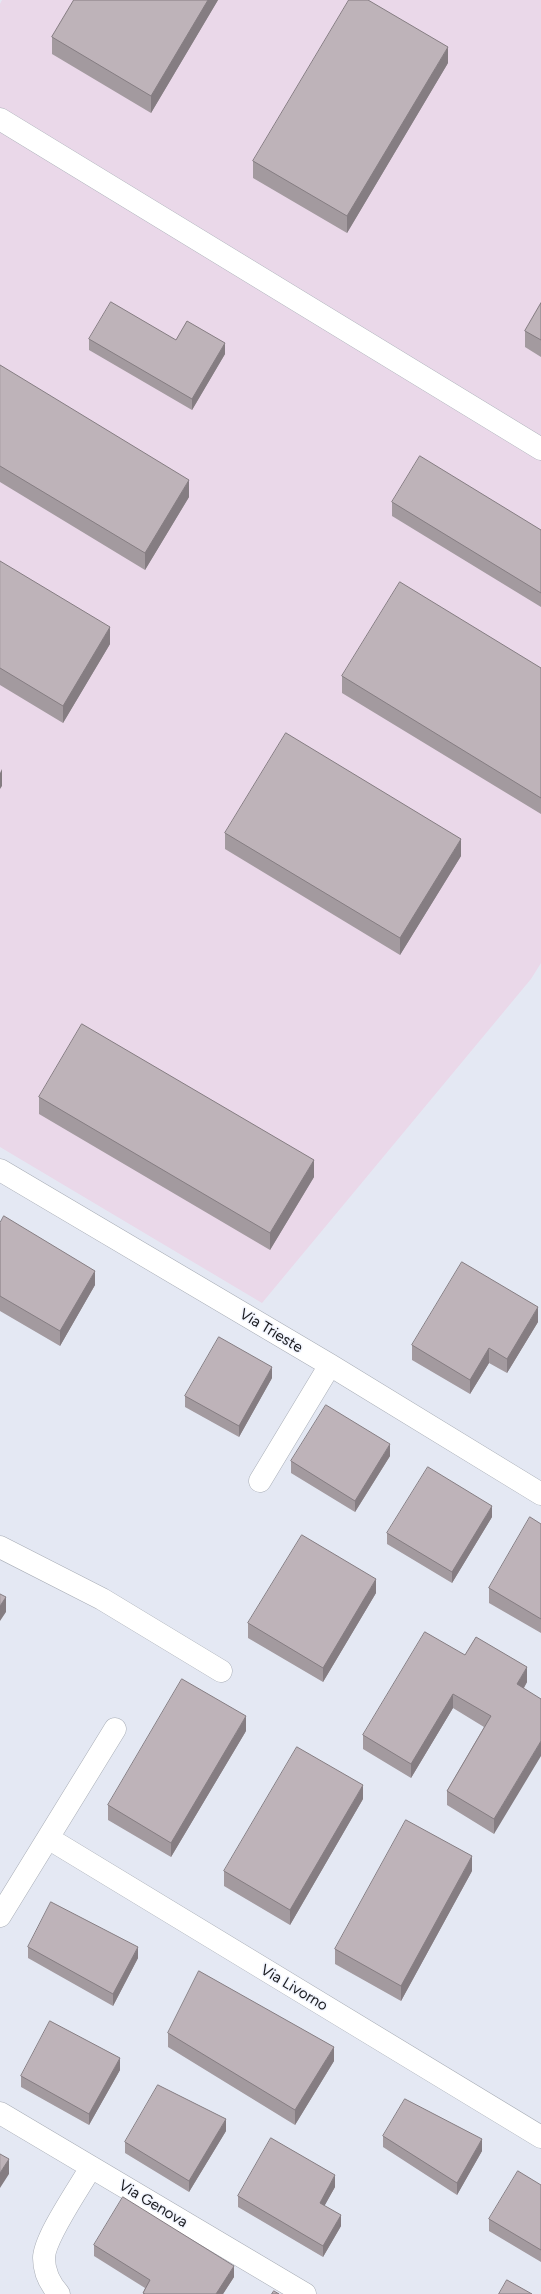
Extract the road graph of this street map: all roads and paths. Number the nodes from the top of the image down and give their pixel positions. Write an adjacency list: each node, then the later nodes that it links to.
1 (0, 119): 2 (street)
2 (541, 449)
3 (0, 1170): 4 (street, Via Trieste)
4 (330, 1365): 5 (street); 6 (street, Via Trieste)
5 (260, 1481)
6 (541, 1494)
7 (0, 1548): 8 (street)
8 (221, 1671)
9 (115, 1729): 10 (street)
10 (48, 1838): 11 (street); 13 (street, Via Livorno)
11 (0, 1916)
12 (0, 2113): 14 (street, Via Genova)
13 (541, 2137)
14 (91, 2167): 15 (street); 16 (street, Via Genova)
15 (59, 2294)
16 (305, 2294)

